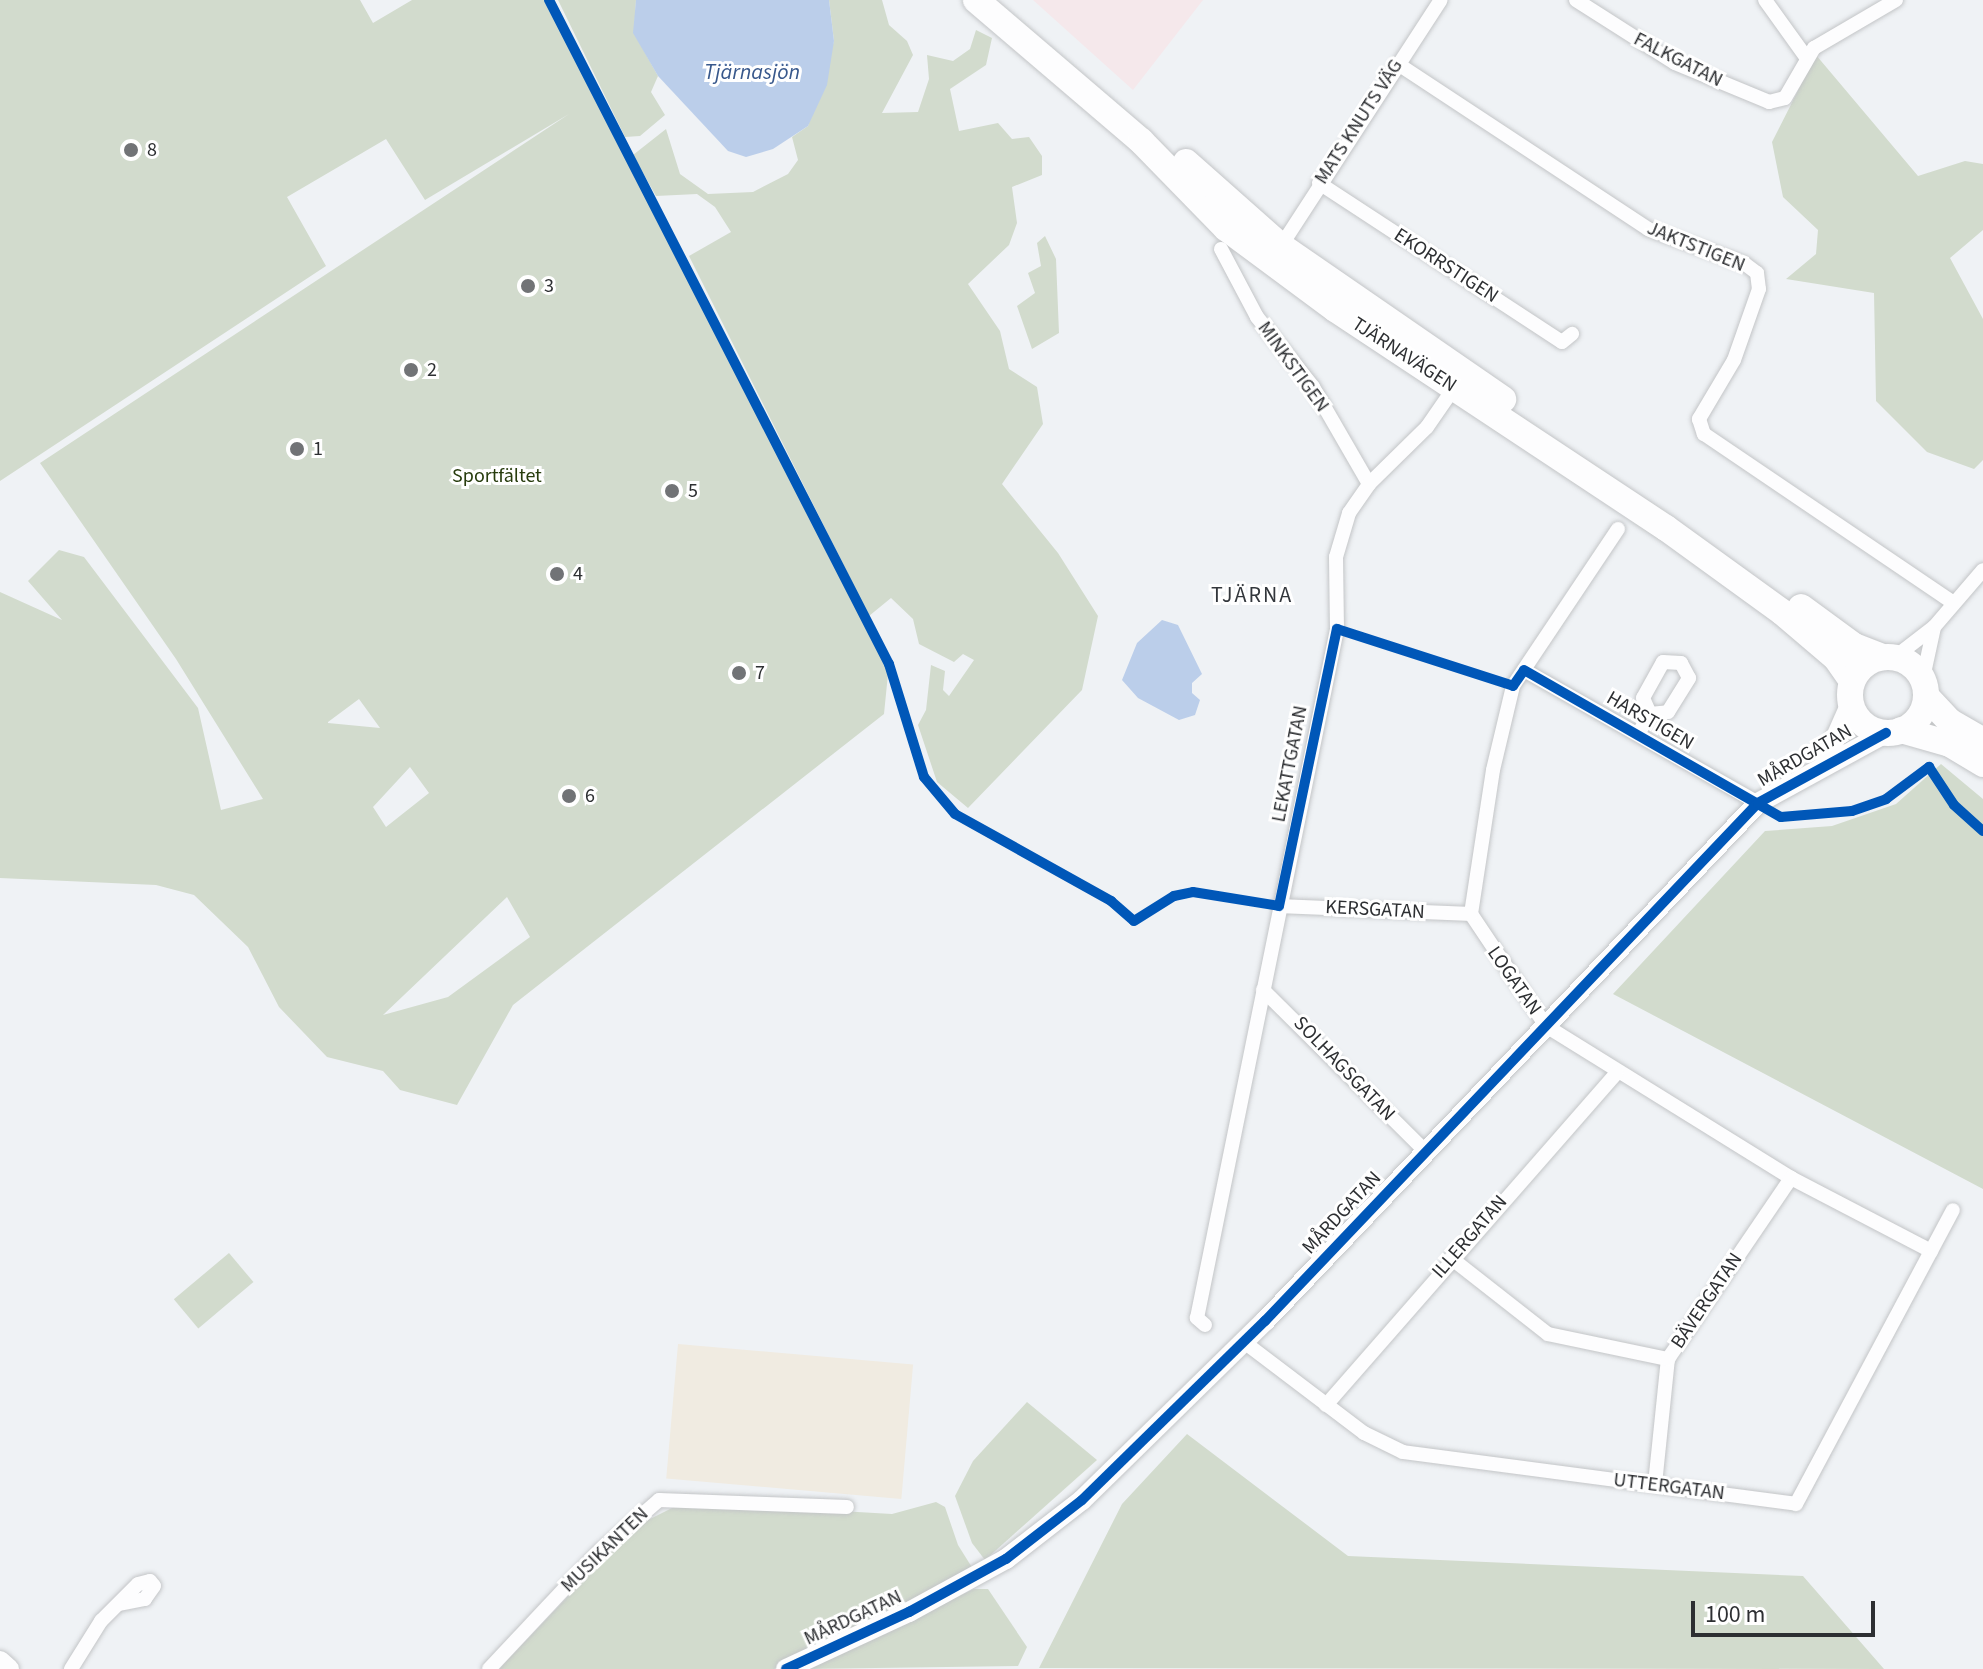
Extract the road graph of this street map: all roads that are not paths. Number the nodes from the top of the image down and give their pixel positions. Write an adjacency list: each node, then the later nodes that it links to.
1 (976, 0): 13 (highway, TJÄRNAVÄGEN)
2 (1001, 0): 10 (highway, TJÄRNAVÄGEN)
3 (1441, 0): 8 (street, MATS KNUTS VÄG)
4 (1576, 0): 7 (street, FALKGATAN)
5 (1765, 0): 7 (street)
6 (1896, 0): 7 (street)
7 (1806, 57)
8 (1398, 64): 9 (street, MATS KNUTS VÄG); 17 (street, JAKTSTIGEN)
9 (1319, 183): 10 (street, MATS KNUTS VÄG); 12 (street, EKORRSTIGEN)
10 (1281, 246): 19 (highway, TJÄRNAVÄGEN)
11 (1221, 249): 14 (street, MINKSTIGEN)
12 (1572, 334)
13 (1454, 388): 14 (street, LEKATTGATAN); 22 (highway, TJÄRNAVÄGEN)
14 (1369, 484): 30 (street, LEKATTGATAN)
15 (1618, 529): 20 (street)
16 (1983, 570): 17 (street)
17 (1952, 602): 18 (street)
18 (1934, 627): 19 (street); 21 (street)
19 (1889, 657): 21 (highway); 22 (highway)
20 (1524, 670): 25 (street, HARSTIGEN); 31 (street)
21 (1924, 687): 24 (highway); 26 (highway)
22 (1851, 692): 24 (highway); 28 (street, MÅRDGATAN)
23 (1650, 714): 25 (street)
24 (1893, 732): 27 (highway); 28 (street, MÅRDGATAN)
25 (1638, 734): 29 (street, HARSTIGEN)
26 (1983, 741)
27 (1983, 764)
28 (1823, 765): 29 (street, MÅRDGATAN)
29 (1758, 803): 33 (street, MÅRDGATAN)
30 (1279, 906): 31 (street, KERSGATAN); 32 (street, LEKATTGATAN)
31 (1471, 914): 33 (street, LOGATAN)
32 (1263, 990): 35 (street, SOLHAGSGATAN); 40 (street, LEKATTGATAN)
33 (1546, 1026): 34 (street, LOGATAN); 35 (street, MÅRDGATAN)
34 (1617, 1073): 36 (street, LOGATAN); 39 (street, ILLERGATAN)
35 (1424, 1150): 41 (street, MÅRDGATAN)
36 (1791, 1178): 38 (street, LOGATAN); 42 (street, BÄVERGATAN)
37 (1953, 1210): 38 (street, UTTERGATAN)
38 (1931, 1251): 44 (street, UTTERGATAN)
39 (1451, 1258): 42 (street); 43 (street, ILLERGATAN)
40 (1205, 1325)
41 (1244, 1342): 43 (street, UTTERGATAN); 51 (street, MÅRDGATAN)
42 (1668, 1359): 44 (street, BÄVERGATAN)
43 (1326, 1405): 44 (street, UTTERGATAN)
44 (1655, 1484)
45 (847, 1507): 50 (street, MUSIKANTEN)
46 (119, 1604): 49 (street)
47 (0, 1661): 48 (street)
48 (9, 1669)
49 (71, 1669)
50 (489, 1669)
51 (786, 1669)

